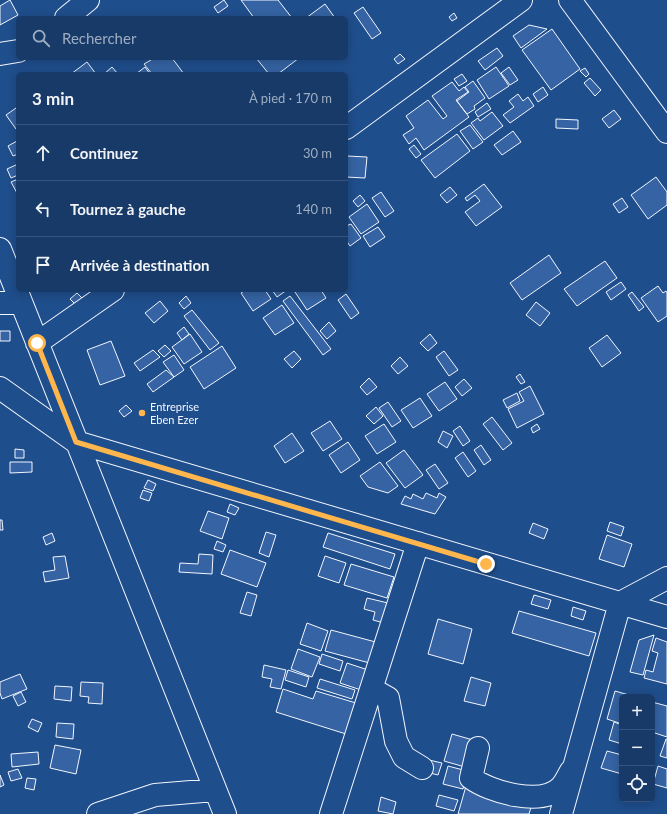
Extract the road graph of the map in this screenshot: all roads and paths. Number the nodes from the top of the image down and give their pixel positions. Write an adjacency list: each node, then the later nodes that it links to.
1 (88, 0): 4 (street)
2 (521, 0): 7 (street)
3 (570, 0): 8 (street)
4 (68, 16)
5 (16, 51): 6 (street)
6 (0, 54)
7 (348, 127)
8 (667, 132)
9 (0, 250): 10 (street)
10 (16, 290)
11 (17, 292): 14 (street)
12 (110, 292): 15 (street)
13 (0, 303): 14 (street)
14 (21, 303): 15 (street)
15 (37, 343): 17 (street)
16 (0, 388): 17 (street)
17 (76, 442): 18 (street); 26 (street)
18 (418, 544): 20 (street); 22 (street)
19 (667, 578): 20 (street)
20 (620, 603): 21 (street); 24 (street)
21 (667, 617)
22 (372, 689): 25 (street); 29 (street)
23 (478, 748): 24 (street)
24 (575, 763): 30 (street)
25 (422, 768)
26 (215, 790): 27 (street); 28 (street)
27 (98, 814)
28 (224, 814)
29 (331, 814)
30 (561, 814)

